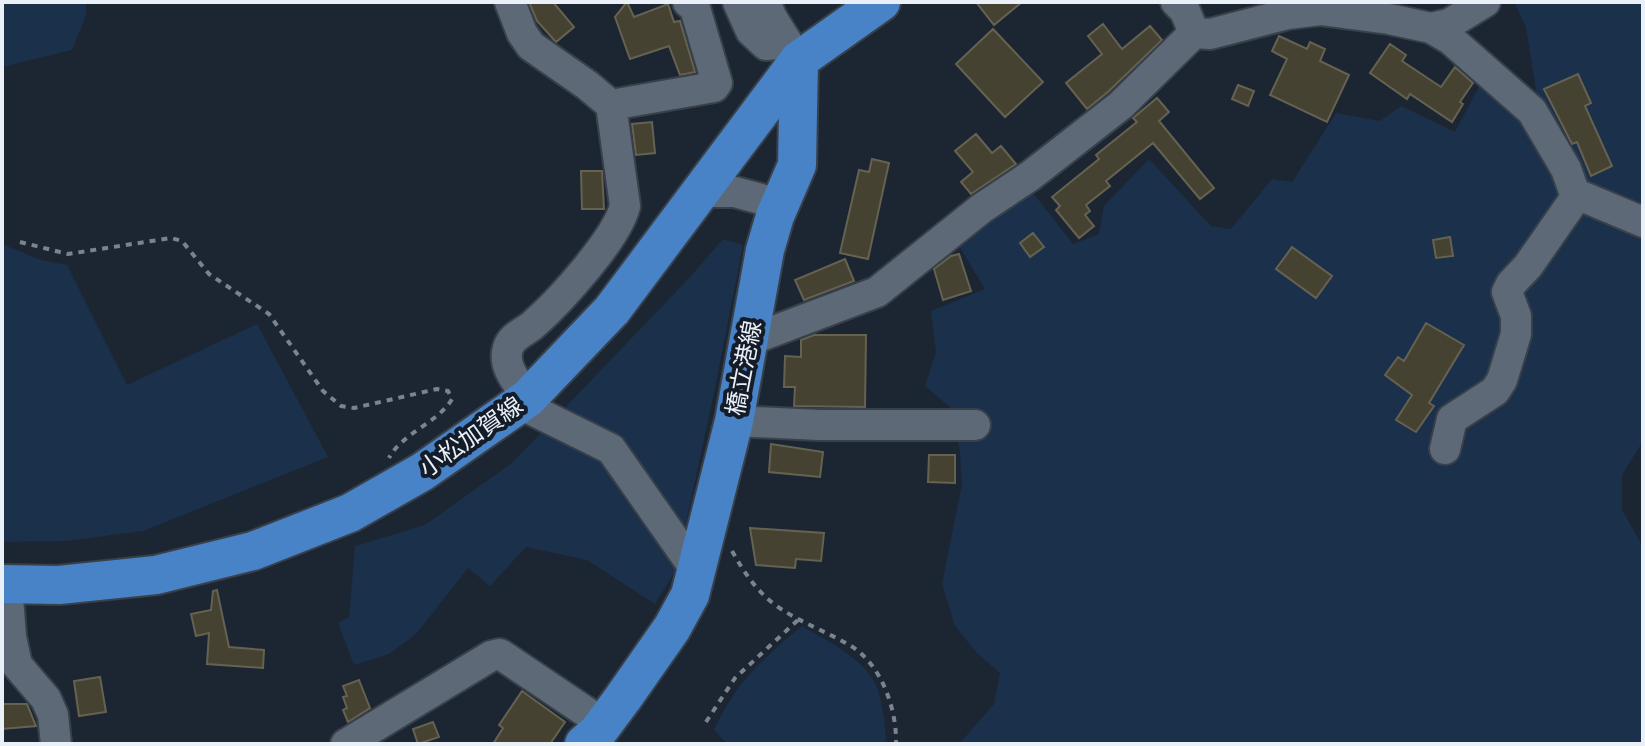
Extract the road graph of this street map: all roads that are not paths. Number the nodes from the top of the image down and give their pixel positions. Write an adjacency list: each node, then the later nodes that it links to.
1 (510, 2): 10 (street)
2 (688, 2): 10 (street)
3 (738, 2): 9 (street)
4 (765, 2): 9 (street)
5 (881, 2): 9 (main road)
6 (1485, 2): 8 (street)
7 (1187, 12): 8 (street); 15 (street)
8 (1431, 28): 12 (street)
9 (793, 51): 11 (main road, 小松加賀線); 13 (main road, 橋立港線)
10 (611, 105): 16 (street)
11 (701, 192): 13 (street); 16 (main road, 小松加賀線)
12 (1574, 193): 14 (street); 19 (street)
13 (775, 216): 15 (main road, 橋立港線)
14 (1643, 222)
15 (750, 340): 17 (main road, 橋立港線)
16 (524, 401): 20 (street); 21 (main road, 小松加賀線)
17 (734, 421): 18 (street); 20 (main road, 橋立港線)
18 (975, 425)
19 (1445, 449)
20 (697, 572): 22 (main road, 橋立港線)
21 (5, 584): 23 (street)
22 (594, 734): 24 (street)
23 (56, 744)
24 (346, 744)

